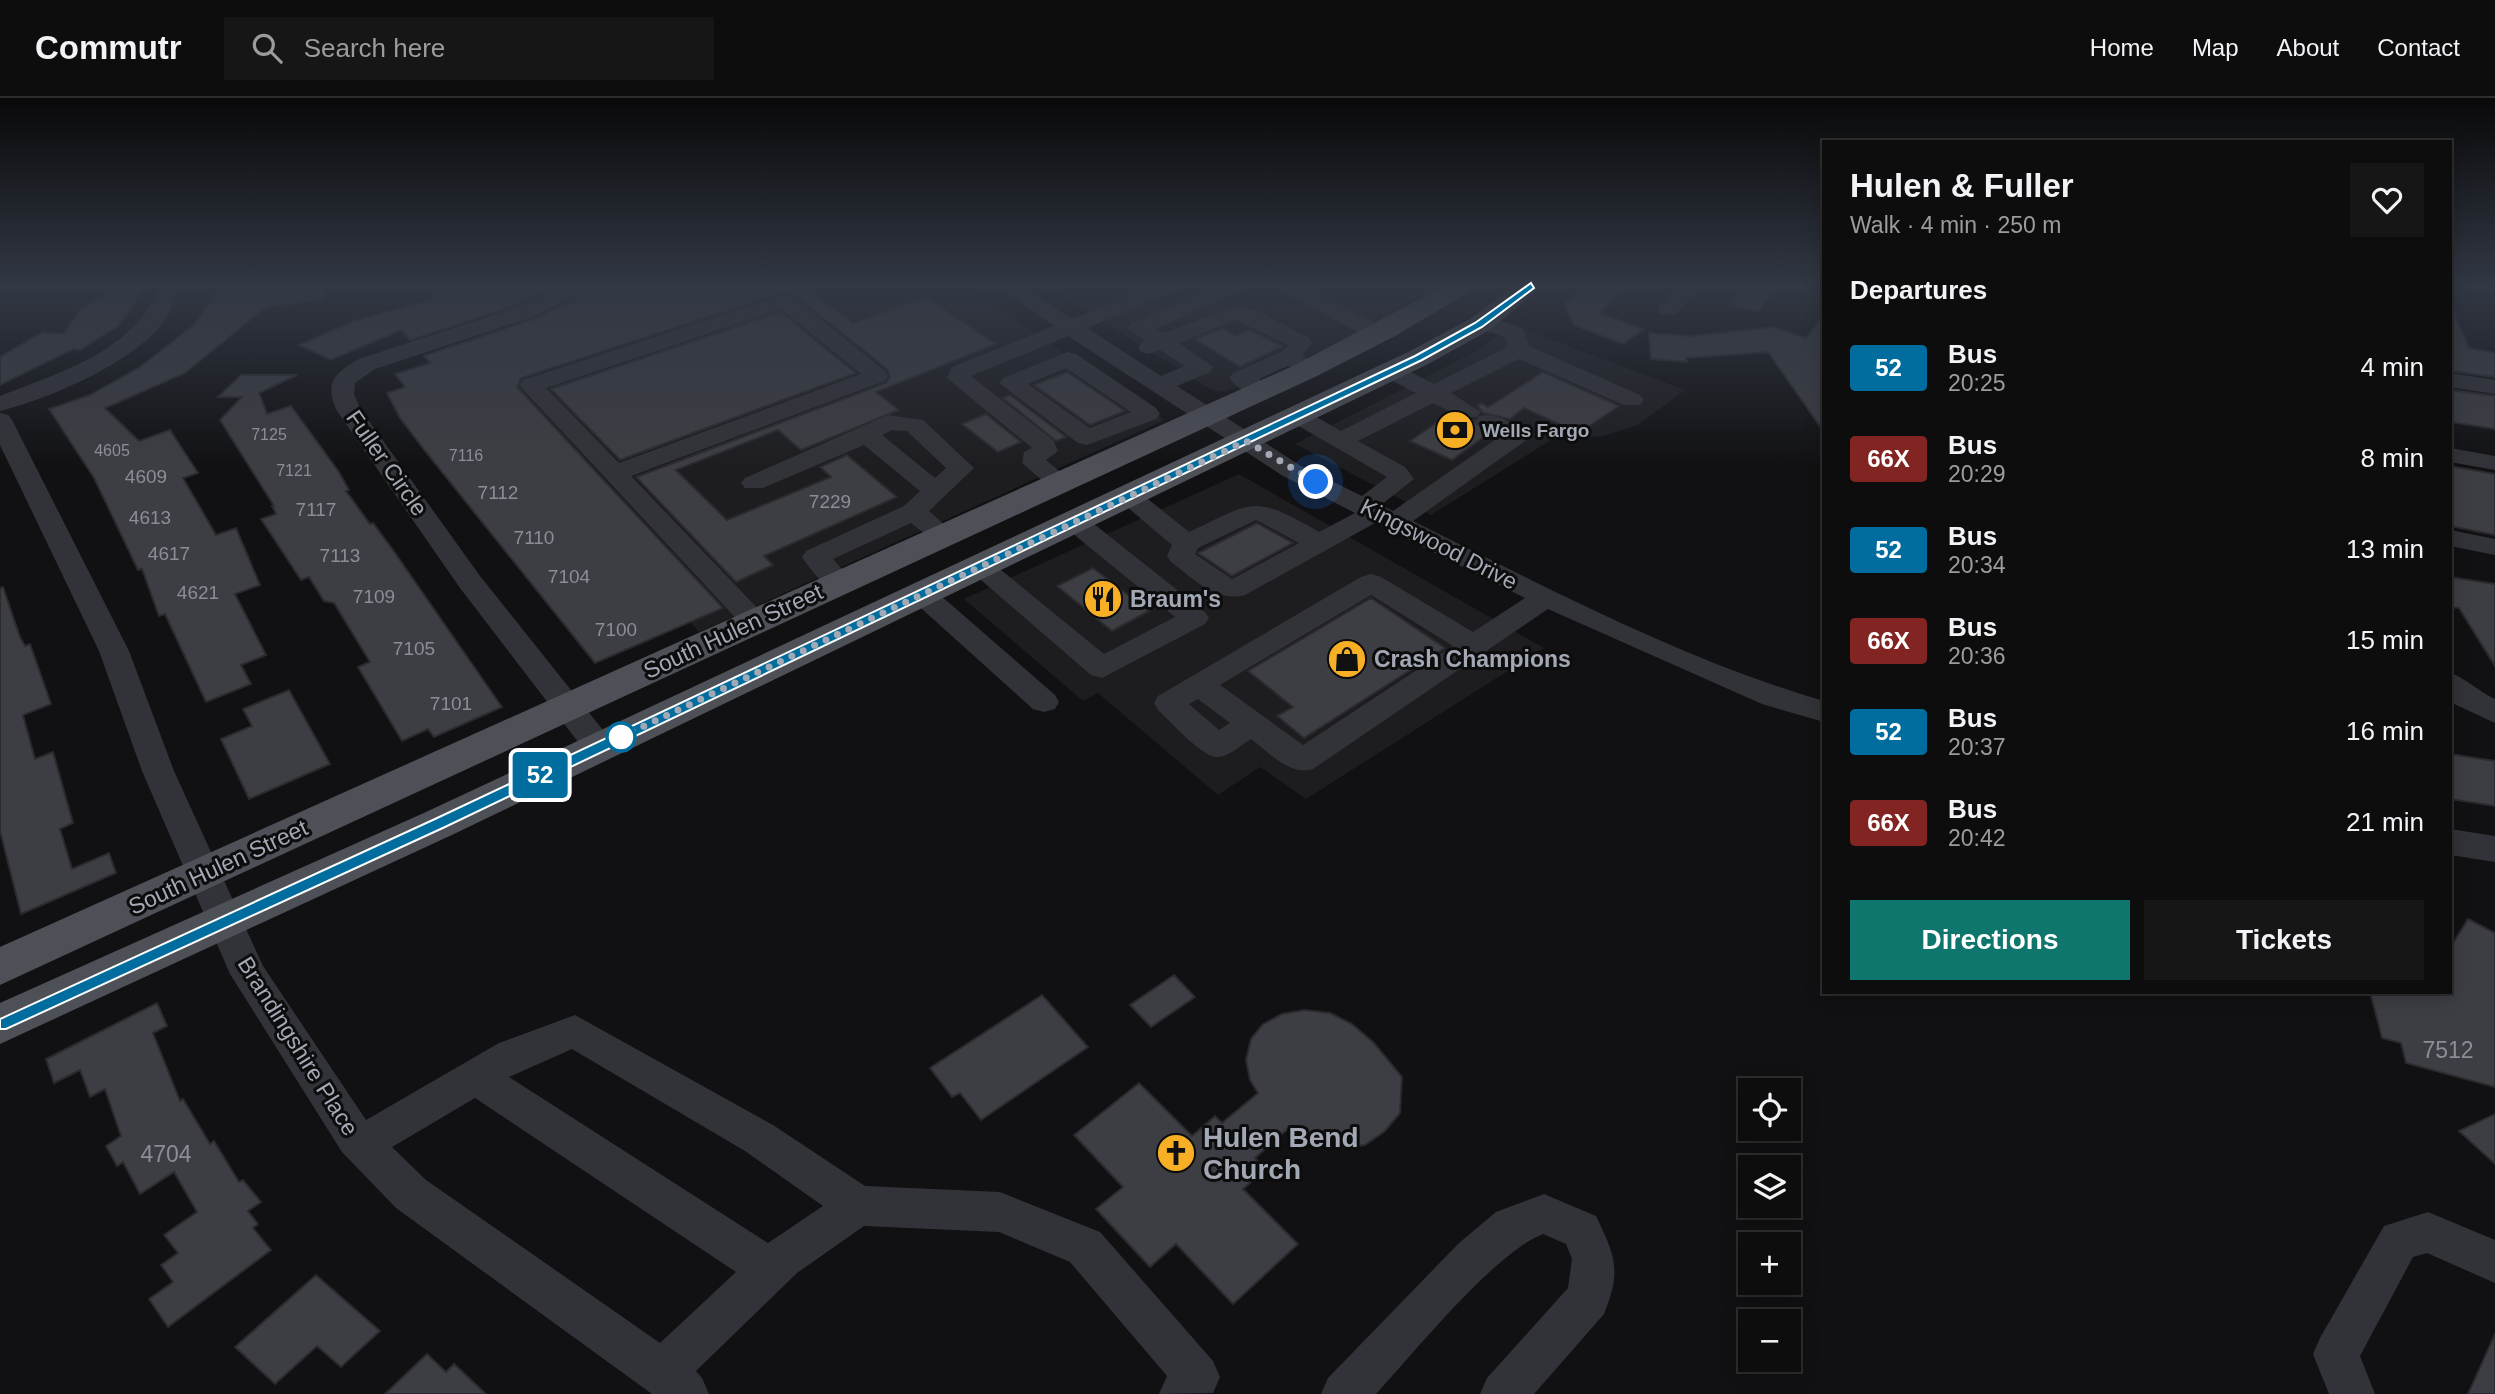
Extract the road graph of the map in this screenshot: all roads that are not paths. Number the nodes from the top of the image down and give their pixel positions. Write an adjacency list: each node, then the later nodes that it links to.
1 (123, 346): 22 (street)
2 (420, 346): 53 (street, Fuller Circle)
3 (647, 346): 32 (street)
4 (840, 346): 32 (street)
5 (1020, 346): 33 (street)
6 (1099, 346): 13 (street, Kingswood Drive)
7 (1140, 346): 13 (street)
8 (1169, 346): 18 (street)
9 (1301, 346): 15 (street)
10 (1345, 346): 15 (main road, South Hulen Street)
11 (1436, 346): 16 (main road, South Hulen Street)
12 (1516, 349): 20 (street); 21 (street)
13 (1109, 353): 14 (street); 18 (street, Kingswood Drive)
14 (1068, 359): 27 (street); 27 (street)
15 (1299, 363): 23 (main road, South Hulen Street)
16 (1391, 371): 20 (street); 24 (main road, South Hulen Street)
17 (2452, 380): 19 (street)
18 (1159, 385): 23 (street, Kingswood Drive)
19 (2495, 387)
20 (1432, 393): 29 (street); 38 (street)
21 (1632, 400)
22 (0, 404)
23 (1206, 415): 27 (main road, South Hulen Street); 28 (street, Kingswood Drive)
24 (1298, 416): 28 (main road, South Hulen Street); 29 (street)
25 (0, 420): 59 (street, Brandingshire Place)
26 (866, 435): 34 (street); 35 (street); 35 (street)
27 (1128, 436): 33 (main road, South Hulen Street)
28 (1246, 441): 36 (main road, South Hulen Street); 38 (street, Kingswood Drive)
29 (1340, 441): 38 (street)
30 (2452, 455): 31 (street)
31 (2495, 463)
32 (615, 473): 49 (street)
33 (1059, 482): 40 (main road, South Hulen Street)
34 (754, 483)
35 (937, 492): 37 (street)
36 (1129, 496): 39 (main road, South Hulen Street); 43 (street)
37 (913, 512): 40 (street); 46 (street)
38 (1378, 514): 42 (street); 48 (street, Kingswood Drive)
39 (1075, 522): 45 (main road, South Hulen Street); 45 (street)
40 (943, 535): 45 (main road); 46 (main road, South Hulen Street)
41 (2452, 538): 44 (street)
42 (1317, 542): 43 (street); 43 (street)
43 (1186, 543)
44 (2495, 547)
45 (980, 567): 47 (main road, South Hulen Street)
46 (839, 582): 49 (main road, South Hulen Street)
47 (922, 594): 52 (street); 56 (main road, South Hulen Street)
48 (1546, 597): 50 (street); 54 (street, Kingswood Drive)
49 (754, 621): 53 (main road, South Hulen Street)
50 (1475, 646): 50 (street)
51 (2452, 685): 55 (street)
52 (1044, 702)
53 (568, 706): 56 (street, Fuller Circle); 59 (main road, South Hulen Street)
54 (1822, 711)
55 (2495, 712)
56 (599, 747): 60 (main road, South Hulen Street)
57 (2452, 842): 58 (street)
58 (2495, 849)
59 (203, 874): 60 (street, Brandingshire Place); 61 (main road, South Hulen Street)
60 (225, 921): 62 (main road, South Hulen Street); 64 (street, Brandingshire Place)
61 (0, 967)
62 (0, 1024)
63 (476, 1077): 64 (street); 65 (street); 67 (street)
64 (361, 1144): 68 (street, Brandingshire Place)
65 (858, 1206): 67 (street); 69 (street)
66 (2495, 1262): 72 (street)
67 (770, 1269): 68 (street)
68 (674, 1383)
69 (1182, 1394)
70 (1344, 1394): 71 (street)
71 (1503, 1394)
72 (2353, 1394)

